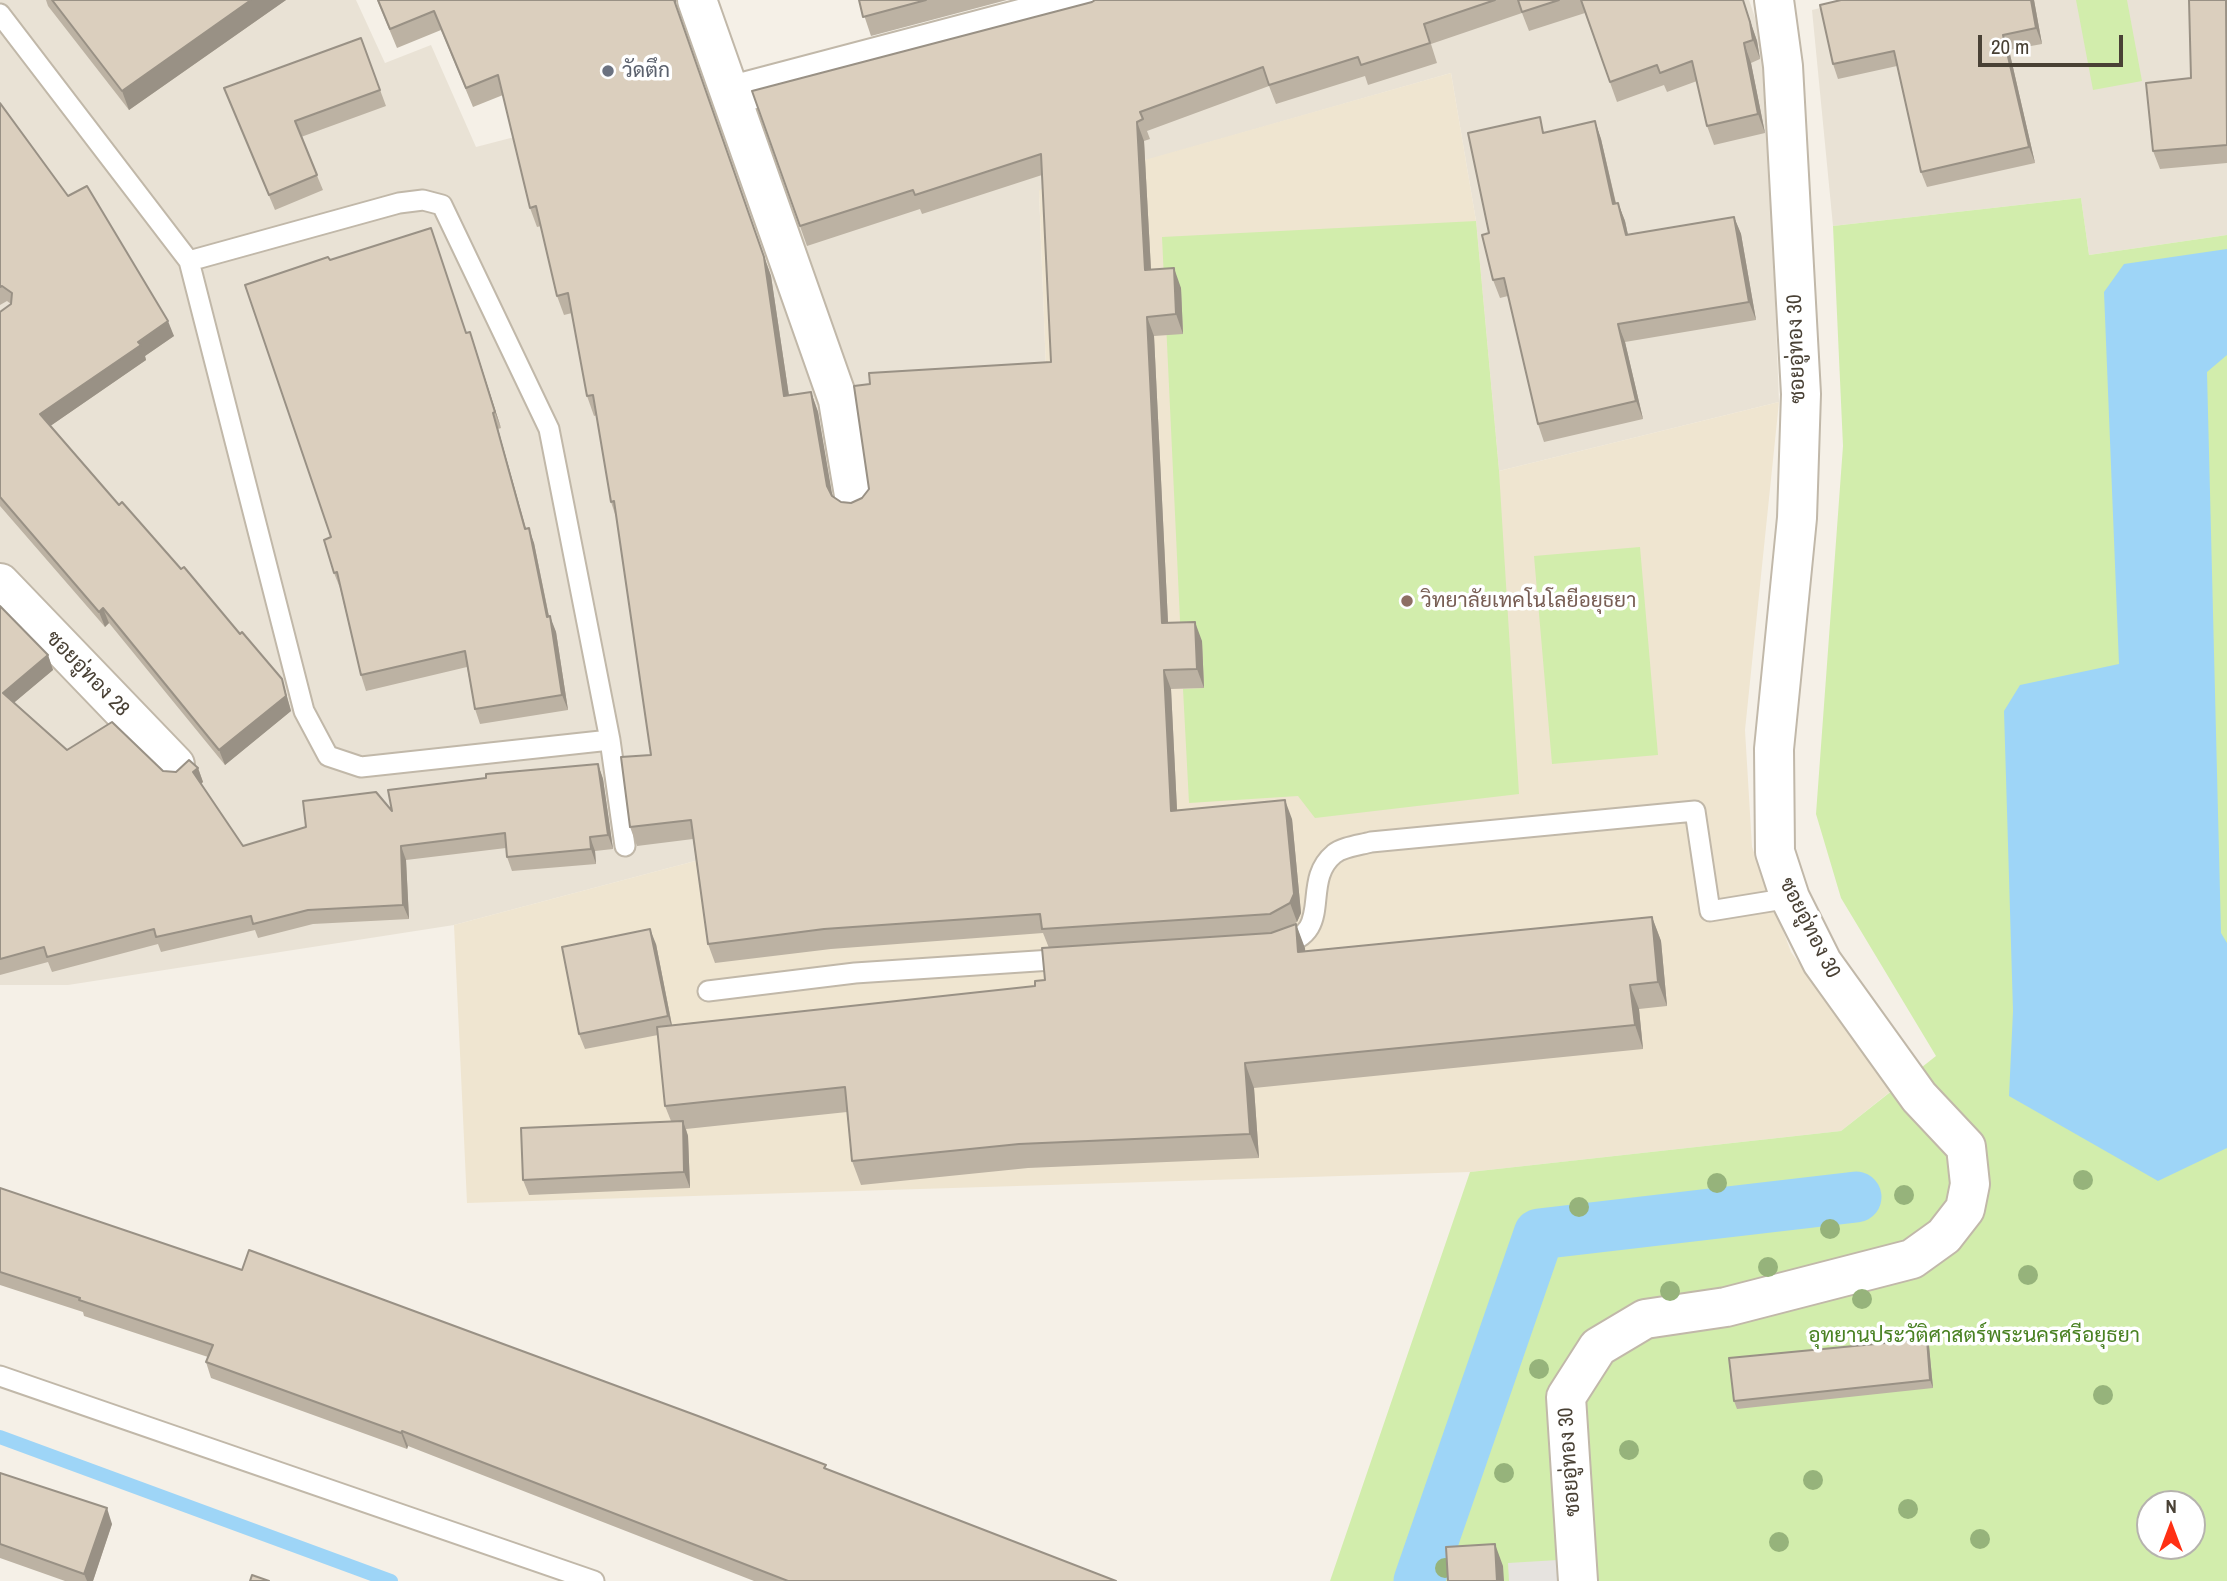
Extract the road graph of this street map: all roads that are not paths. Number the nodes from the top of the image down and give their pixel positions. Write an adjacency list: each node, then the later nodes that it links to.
1 (697, 0): 5 (street)
2 (1093, 0): 5 (street)
3 (1774, 0): 12 (street, ซอยอู่ทอง 30)
4 (0, 14): 6 (lane)
5 (732, 95): 7 (street)
6 (189, 261): 9 (lane); 9 (lane)
7 (855, 501)
8 (0, 583): 10 (street, ซอยอู่ทอง 28)
9 (611, 740): 11 (lane)
10 (174, 765)
11 (625, 846)
12 (1790, 898): 13 (lane); 18 (street, ซอยอู่ทอง 30)
13 (1265, 946)
14 (1087, 958): 15 (lane)
15 (708, 991)
16 (0, 1376): 17 (lane)
17 (594, 1581)
18 (1578, 1581)

